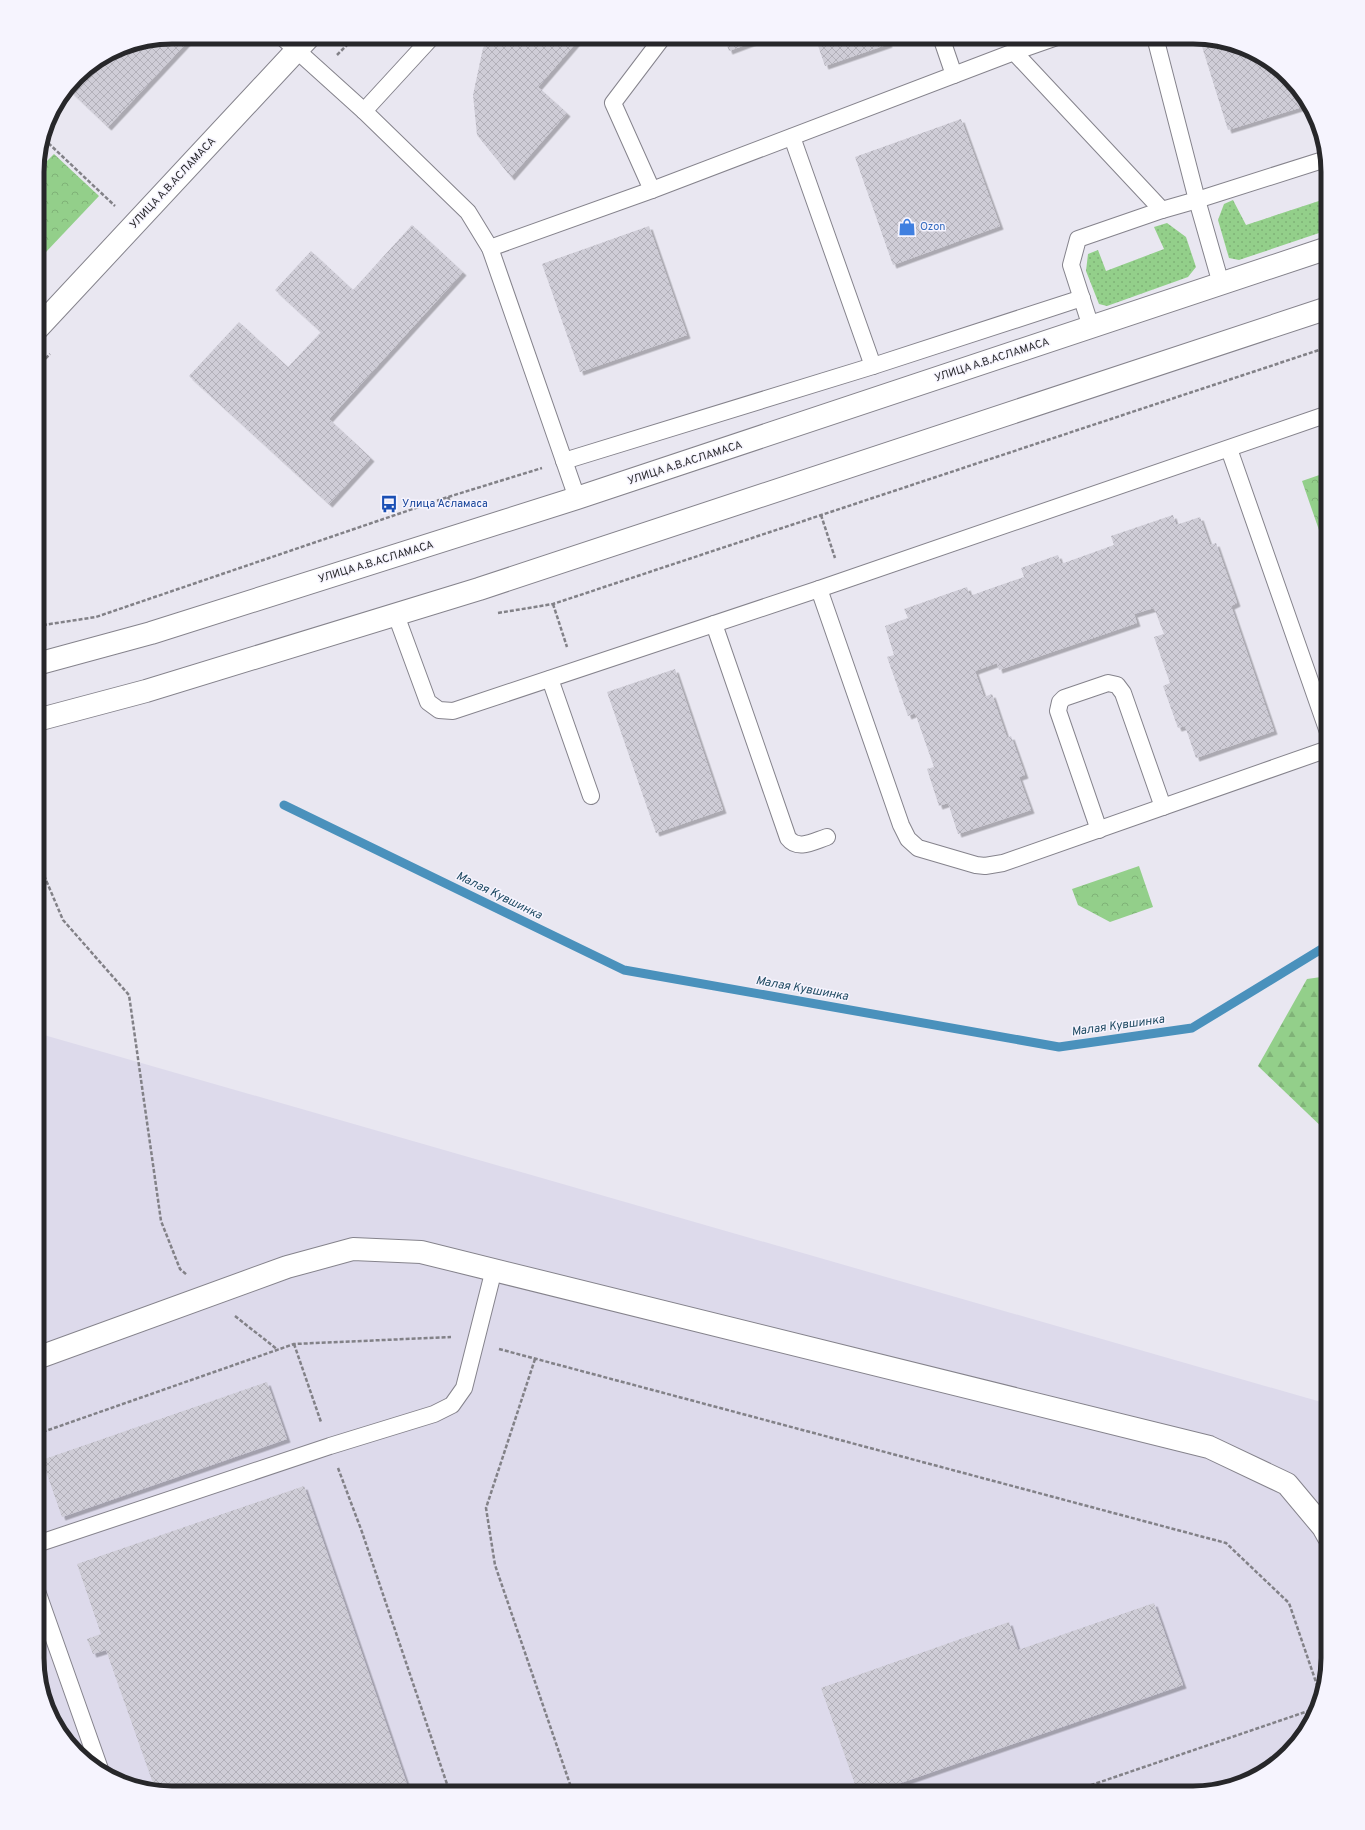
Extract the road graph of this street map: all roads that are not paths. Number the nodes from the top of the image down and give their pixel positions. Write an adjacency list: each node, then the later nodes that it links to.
1 (294, 44): 21 (street, УЛИЦА А.В.АСЛАМАСА)
2 (298, 44): 10 (lane)
3 (426, 44): 10 (lane)
4 (658, 44): 13 (lane)
5 (943, 44): 9 (lane)
6 (1037, 44): 8 (lane)
7 (1157, 44): 14 (lane)
8 (1014, 52): 9 (lane); 15 (lane)
9 (954, 75): 11 (lane)
10 (364, 111): 16 (lane)
11 (792, 137): 13 (lane); 23 (lane)
12 (1320, 160): 14 (lane)
13 (652, 190): 16 (lane)
14 (1197, 200): 15 (lane); 18 (lane)
15 (1162, 210): 19 (lane)
16 (490, 248): 26 (lane)
17 (1321, 250): 18 (street, УЛИЦА А.В.АСЛАМАСА)
18 (1221, 284): 22 (street, УЛИЦА А.В.АСЛАМАСА)
19 (1082, 298): 22 (lane); 23 (lane)
20 (1321, 310): 29 (street)
21 (44, 321)
22 (1091, 327): 27 (street, УЛИЦА А.В.АСЛАМАСА)
23 (873, 366): 26 (lane)
24 (1321, 416): 25 (lane)
25 (1229, 449): 28 (lane); 33 (lane)
26 (564, 461): 27 (lane)
27 (577, 498): 31 (street, УЛИЦА А.В.АСЛАМАСА)
28 (819, 589): 30 (lane); 38 (lane)
29 (396, 615): 32 (lane); 34 (street)
30 (714, 624): 32 (lane); 39 (lane)
31 (44, 662)
32 (550, 679): 36 (lane)
33 (1321, 712)
34 (44, 718)
35 (1321, 751): 37 (lane)
36 (591, 796)
37 (1163, 807): 38 (lane); 38 (lane)
38 (1099, 830)
39 (827, 837)
40 (494, 1269): 41 (street); 42 (street); 43 (lane)
41 (44, 1355)
42 (1321, 1525)
43 (44, 1542)
44 (44, 1610): 45 (lane)
45 (97, 1761)

